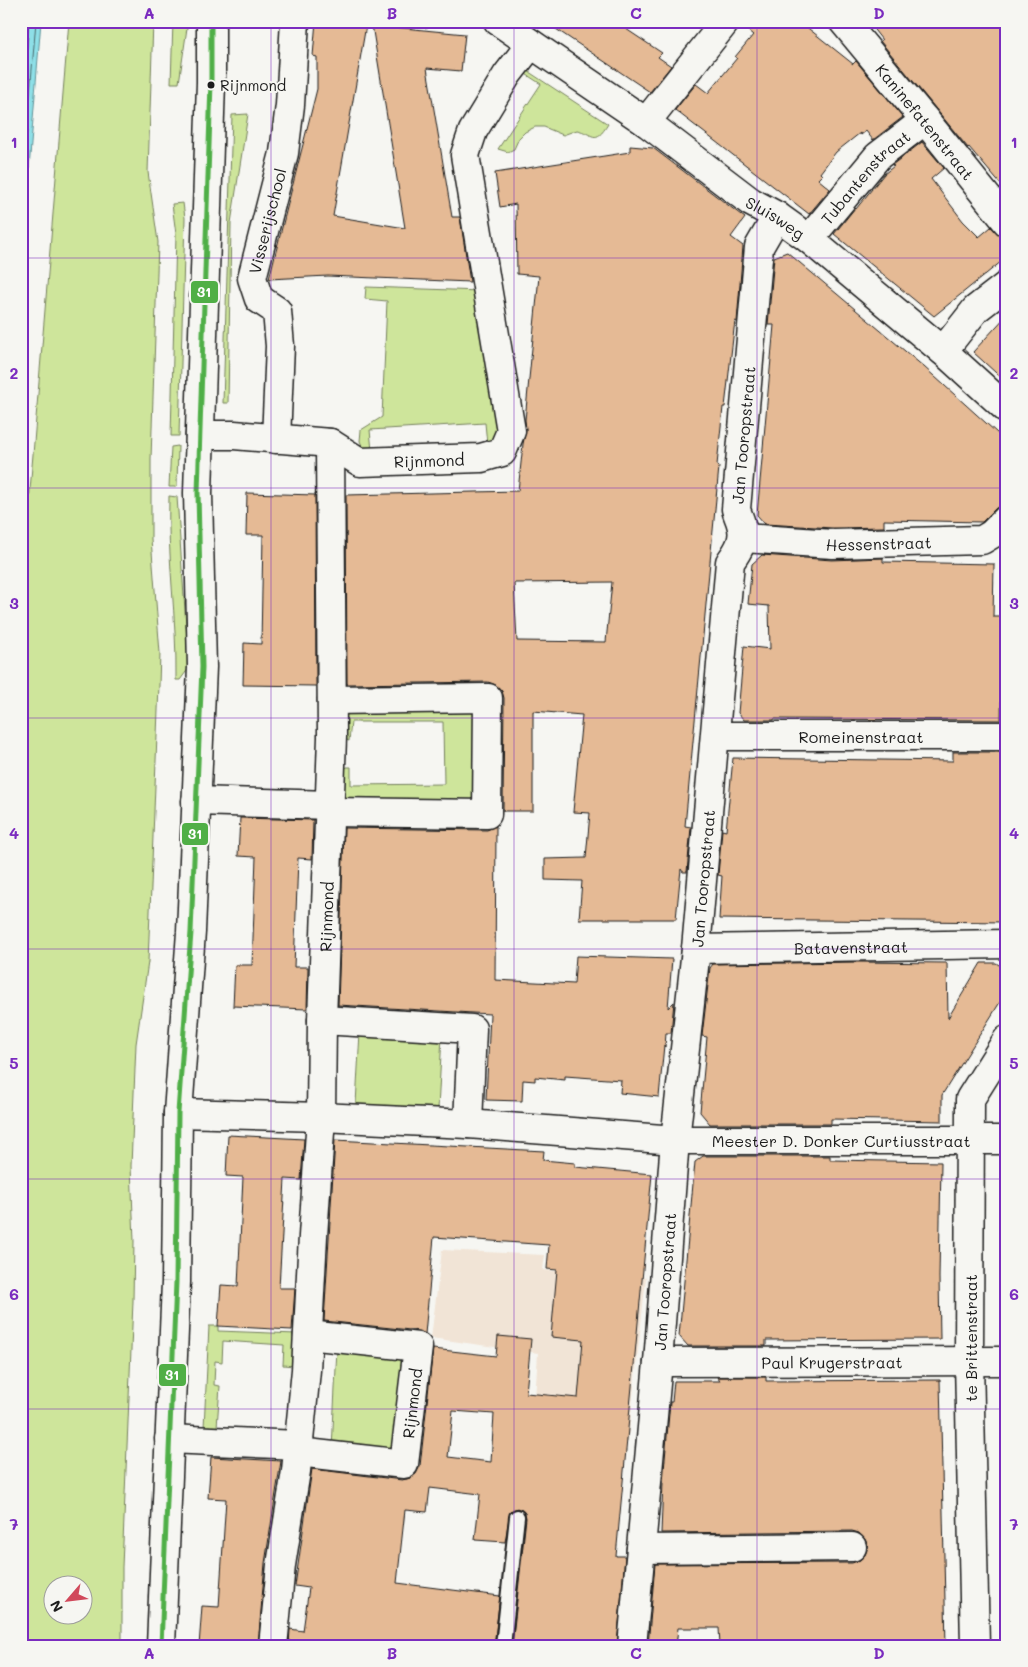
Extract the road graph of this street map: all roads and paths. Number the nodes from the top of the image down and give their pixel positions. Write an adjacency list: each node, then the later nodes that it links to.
1 (211, 21): 15 (street)
2 (295, 21): 16 (street, Visserijschool)
3 (498, 21): 6 (street, Sluisweg)
4 (726, 21): 8 (street)
5 (843, 21): 7 (street, Kaninefatenstraat)
6 (531, 44): 8 (street, Sluisweg); 17 (street, Rijnmond)
7 (925, 120): 10 (street, Kaninefatenstraat); 11 (street, Tubantenstraat)
8 (646, 122): 9 (street, Sluisweg)
9 (777, 216): 11 (street, Sluisweg); 19 (street, Jan Tooropstraat)
10 (1007, 222)
11 (809, 239): 13 (street, Sluisweg)
12 (1007, 285): 13 (street)
13 (943, 351): 14 (street, Sluisweg)
14 (1007, 409)
15 (200, 435): 16 (street); 23 (street)
16 (276, 439): 17 (street)
17 (330, 443): 20 (street, Rijnmond)
18 (1007, 519): 19 (street, Hessenstraat)
19 (743, 538): 21 (street, Jan Tooropstraat)
20 (332, 700): 24 (street, Rijnmond); 24 (street)
21 (716, 736): 22 (street, Romeinenstraat); 26 (street, Jan Tooropstraat)
22 (1007, 736)
23 (196, 801): 24 (street); 29 (street)
24 (330, 808): 27 (street, Rijnmond)
25 (1007, 944): 26 (street, Batavenstraat)
26 (696, 949): 32 (street, Jan Tooropstraat)
27 (322, 1020): 30 (street, Rijnmond); 31 (street)
28 (1007, 1040): 33 (street, te Brittenstraat)
29 (178, 1113): 30 (street); 39 (street)
30 (321, 1117): 31 (street); 35 (street, Rijnmond)
31 (468, 1124): 32 (street)
32 (675, 1140): 33 (street, Meester D. Donker Curtiusstraat); 38 (street, Jan Tooropstraat)
33 (970, 1140): 34 (street, Meester D. Donker Curtiusstraat); 36 (street, te Brittenstraat)
34 (1007, 1140)
35 (308, 1335): 40 (street, Rijnmond); 40 (street, Rijnmond)
36 (969, 1360): 37 (street, Paul Krugerstraat); 38 (street, Paul Krugerstraat); 48 (street, te Brittenstraat)
37 (1007, 1361)
38 (658, 1362): 43 (street, Jan Tooropstraat)
39 (169, 1439): 40 (street, Rijnmond); 44 (street)
40 (298, 1448): 45 (street, Rijnmond)
41 (517, 1517): 46 (lane)
42 (852, 1547): 43 (street)
43 (641, 1549): 47 (street, Jan Tooropstraat)
44 (161, 1646)
45 (273, 1646)
46 (503, 1646)
47 (632, 1646)
48 (975, 1646)

